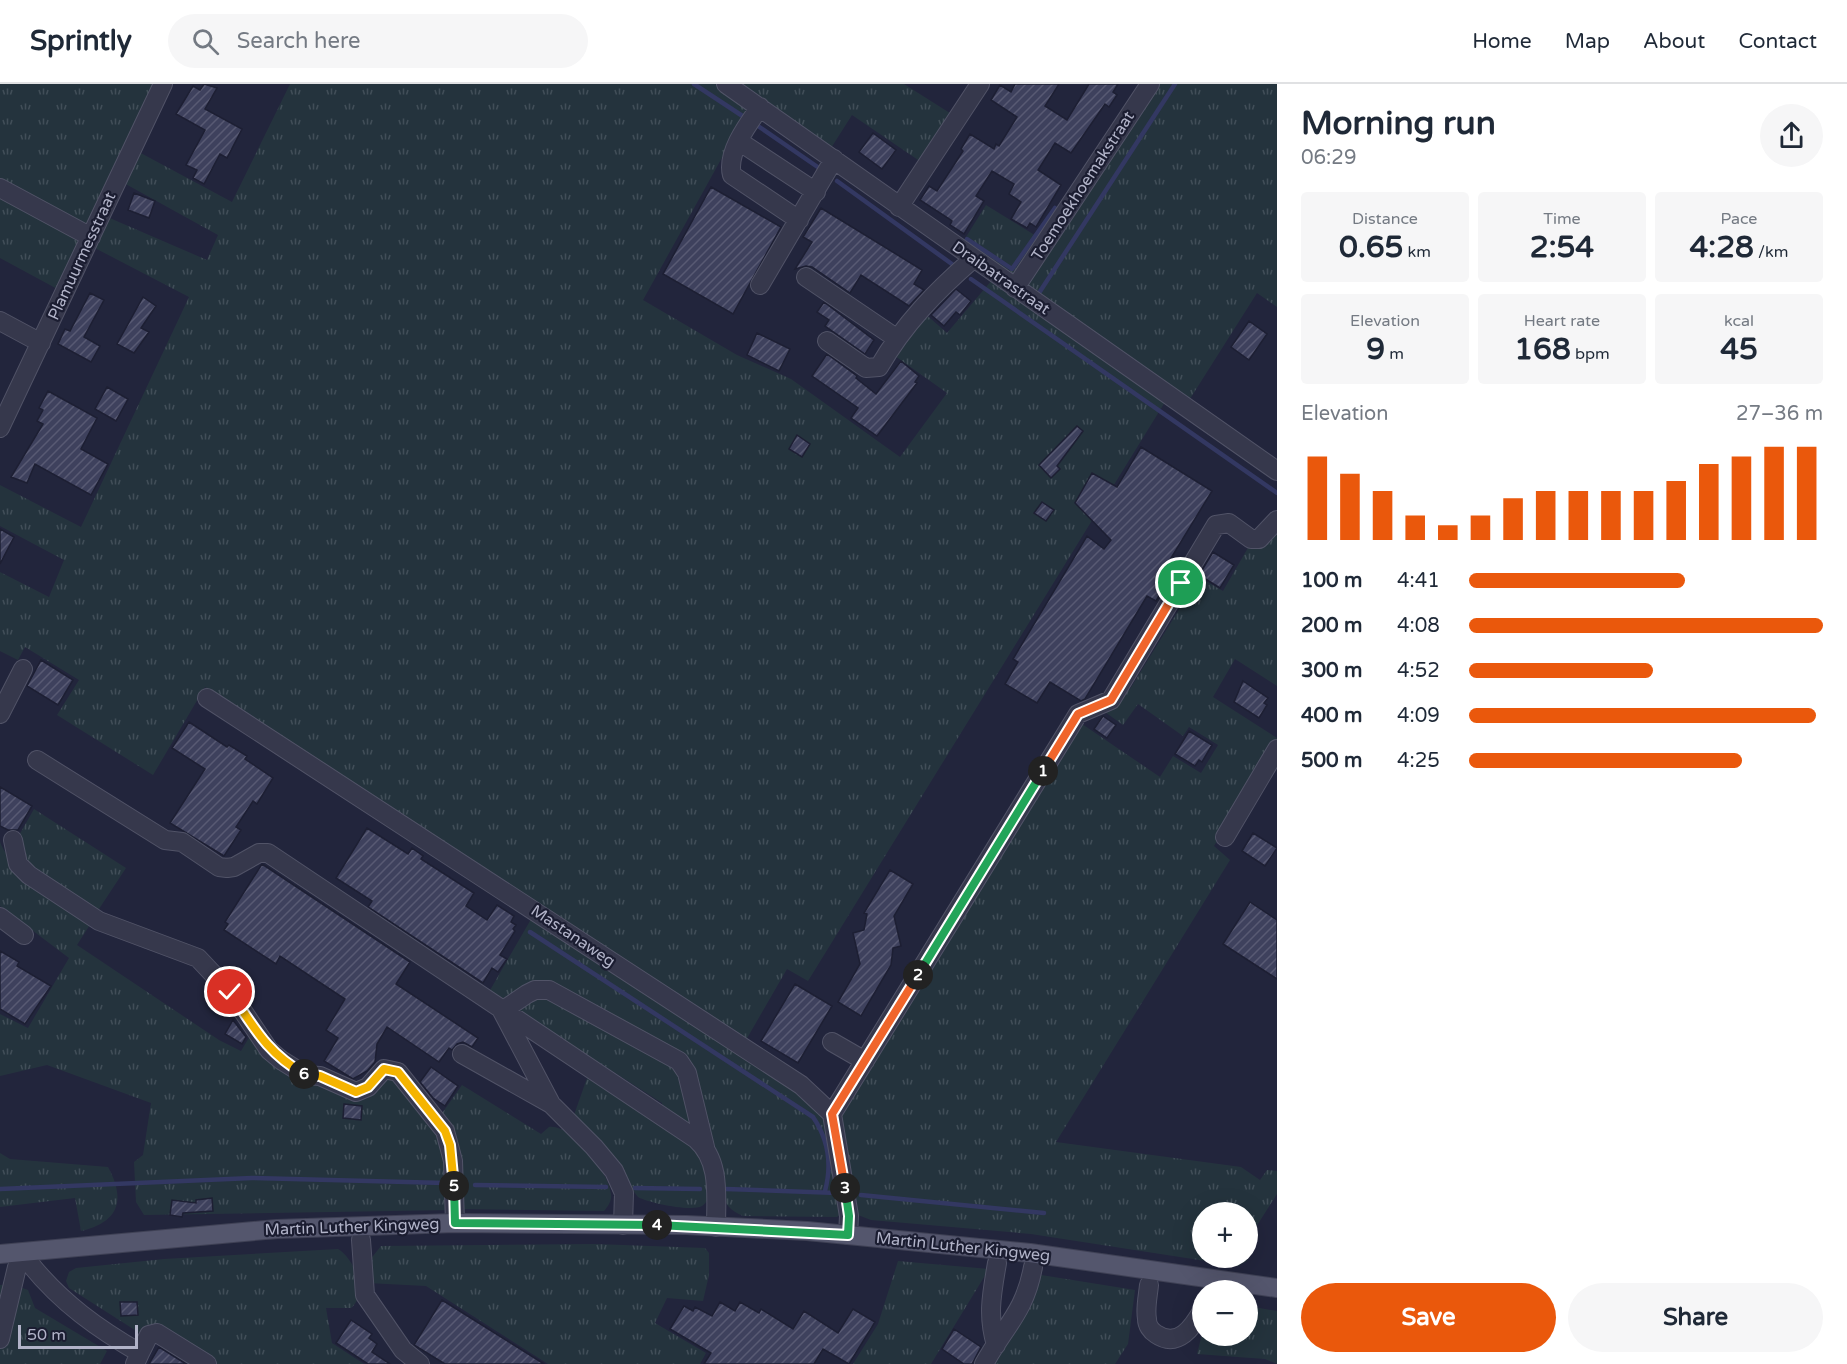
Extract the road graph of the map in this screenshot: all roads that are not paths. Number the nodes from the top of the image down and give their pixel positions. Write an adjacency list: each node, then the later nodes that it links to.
1 (163, 84): 12 (street, Plamuurmesstraat)
2 (726, 84): 5 (street, Draibatrastraat)
3 (980, 84): 10 (street)
4 (1150, 84): 16 (street, Toemoekhoemakstraat)
5 (760, 107): 6 (street); 7 (street, Draibatrastraat)
6 (740, 142): 9 (street); 11 (street)
7 (834, 159): 9 (street); 10 (street, Draibatrastraat)
8 (0, 188): 12 (street)
9 (816, 192): 11 (street)
10 (899, 207): 13 (street, Draibatrastraat)
11 (799, 220): 15 (street)
12 (90, 237): 20 (street, Plamuurmesstraat)
13 (972, 259): 16 (street, Draibatrastraat); 18 (street)
14 (806, 277): 18 (street)
15 (760, 285)
16 (1015, 288): 22 (street, Draibatrastraat)
17 (0, 321): 20 (street)
18 (896, 338): 19 (street)
19 (827, 341)
20 (41, 343): 21 (street, Plamuurmesstraat)
21 (0, 428)
22 (1277, 471)
23 (1277, 520): 36 (street)
24 (23, 669): 26 (street)
25 (207, 698): 38 (street, Mastanaweg)
26 (0, 714)
27 (1277, 749): 29 (street)
28 (37, 760): 33 (street)
29 (1224, 837)
30 (13, 840): 40 (street)
31 (0, 917): 32 (street)
32 (24, 935)
33 (502, 1011): 37 (street); 39 (street); 39 (street)
34 (832, 1042): 36 (street)
35 (462, 1054): 37 (street)
36 (865, 1060): 38 (street)
37 (551, 1104): 41 (street)
38 (832, 1114): 43 (street)
39 (705, 1147): 42 (street)
40 (455, 1223): 41 (main road, Martin Luther Kingweg); 45 (main road, Martin Luther Kingweg)
41 (623, 1225): 42 (main road, Martin Luther Kingweg)
42 (716, 1227): 43 (main road, Martin Luther Kingweg)
43 (848, 1235): 49 (main road, Martin Luther Kingweg)
44 (361, 1240): 55 (street)
45 (0, 1254)
46 (997, 1263): 52 (street)
47 (1032, 1267): 52 (street)
48 (1149, 1285): 50 (street)
49 (1277, 1288)
50 (1192, 1325)
51 (0, 1339): 53 (street)
52 (996, 1345): 56 (street)
53 (138, 1359): 54 (street)
54 (207, 1364)
55 (420, 1364)
56 (984, 1364)

